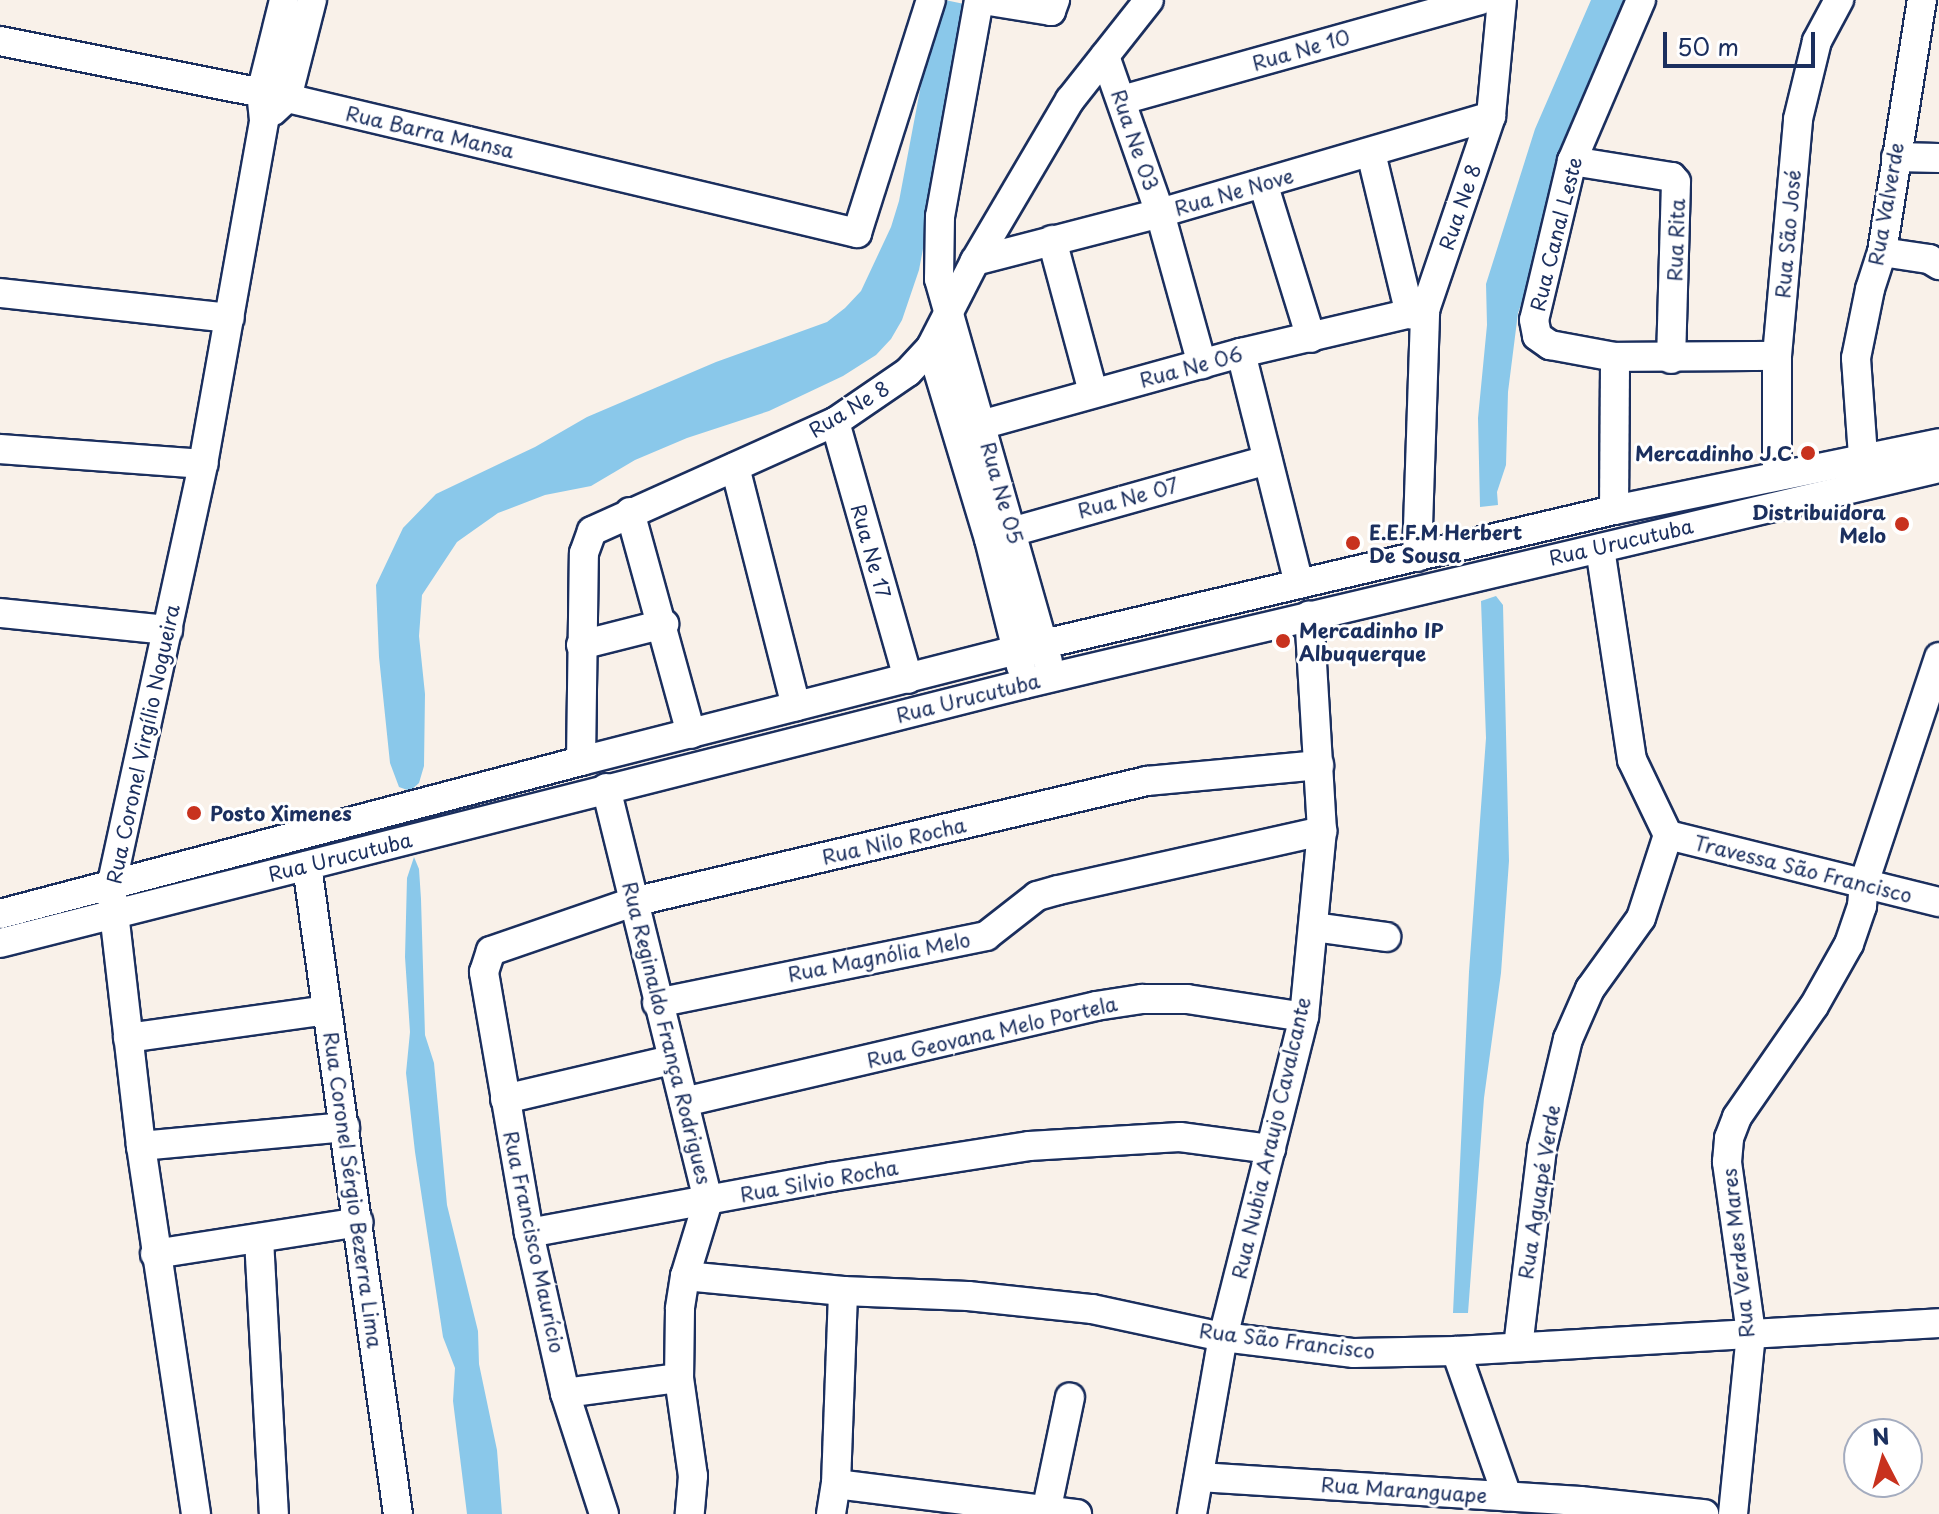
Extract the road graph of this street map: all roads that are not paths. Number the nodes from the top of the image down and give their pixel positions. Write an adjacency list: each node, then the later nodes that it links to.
1 (284, 0): 16 (street, Rua Coronel Virgílio Nogueira)
2 (312, 0): 16 (street, Rua Coronel Virgílio Nogueira)
3 (931, 0): 16 (street, Rua Barra Mansa)
4 (981, 0): 11 (street); 29 (street, Rua Ne 05)
5 (1149, 0): 14 (street, Rua Ne 8)
6 (1480, 0): 15 (street, Rua Ne 10)
7 (1502, 0): 17 (street, Rua Ne 8)
8 (1641, 0): 21 (street, Rua Canal Leste)
9 (1839, 0): 35 (street, Rua São José)
10 (1922, 0): 13 (street, Rua Valverde)
11 (1053, 6)
12 (0, 41): 16 (street, Rua Barra Mansa)
13 (1926, 49): 19 (street, Rua Valverde)
14 (1105, 56): 15 (street, Rua Ne 03); 26 (street, Rua Ne 8)
15 (1122, 100): 23 (street, Rua Ne 03)
16 (271, 104): 31 (street, Rua Coronel Virgílio Nogueira)
17 (1491, 116): 18 (street, Rua Ne Nove); 30 (street, Rua Ne 8)
18 (1371, 153): 22 (street, Rua Ne Nove); 30 (street)
19 (1896, 157): 20 (street); 25 (street, Rua Valverde)
20 (1939, 158)
21 (1572, 161): 36 (street, Rua Canal Leste); 37 (street, Rua Rita)
22 (1263, 183): 23 (street, Rua Ne Nove); 32 (street)
23 (1160, 213): 24 (street, Rua Ne Nove); 38 (street, Rua Ne 03)
24 (1052, 240): 26 (street, Rua Ne Nove); 39 (street)
25 (1882, 252): 27 (street); 44 (street, Rua Valverde)
26 (975, 261): 29 (street, Rua Ne 8)
27 (1939, 265)
28 (0, 293): 31 (street)
29 (949, 310): 33 (street, Rua Ne 8); 41 (street, Rua Ne 05)
30 (1418, 312): 32 (street, Rua Ne 06); 54 (street, Rua Ne 8)
31 (230, 318): 46 (street, Rua Coronel Virgílio Nogueira)
32 (1311, 338): 34 (street, Rua Ne 06)
33 (931, 347): 40 (street, Rua Ne 8); 41 (street, Rua Ne 05)
34 (1241, 353): 38 (street, Rua Ne 06); 45 (street)
35 (1777, 356): 37 (street); 49 (street, Rua São José)
36 (1615, 357): 37 (street); 50 (street)
37 (1671, 359)
38 (1202, 364): 39 (street, Rua Ne 06)
39 (1093, 392): 41 (street, Rua Ne 06)
40 (835, 422): 47 (street, Rua Ne 8); 64 (street, Rua Ne 17)
41 (970, 427): 52 (street, Rua Ne 05)
42 (1939, 443): 44 (street, Rua Urucutuba)
43 (0, 449): 46 (street)
44 (1863, 456): 49 (street, Rua Urucutuba)
45 (1268, 460): 52 (street, Rua Ne 07); 55 (street)
46 (203, 464): 59 (street, Rua Coronel Virgílio Nogueira)
47 (735, 467): 51 (street, Rua Ne 8); 67 (street)
48 (1939, 468): 53 (street, Rua Urucutuba)
49 (1777, 476): 50 (street, Rua Urucutuba)
50 (1614, 510): 54 (street, Rua Urucutuba)
51 (630, 512): 58 (street); 60 (street, Rua Ne 8)
52 (1001, 534): 61 (street, Rua Ne 05)
53 (1600, 548): 57 (street, Rua Urucutuba); 73 (street)
54 (1417, 557): 55 (street, Rua Urucutuba)
55 (1299, 584): 61 (street, Rua Urucutuba)
56 (0, 613): 59 (street)
57 (1309, 615): 63 (street, Rua Urucutuba); 70 (street, Rua Nubia Araujo Cavalcante)
58 (664, 624): 60 (street); 68 (street)
59 (168, 630): 76 (street, Rua Coronel Virgílio Nogueira)
60 (581, 645): 69 (street, Rua Ne 8)
61 (1030, 647): 63 (street, Rua Ne 05); 64 (street, Rua Urucutuba); 65 (street, Rua Ne 05)
62 (1939, 657): 66 (street, Rua Verdes Mares)
63 (1053, 677): 65 (street, Rua Urucutuba)
64 (908, 679): 67 (street, Rua Urucutuba)
65 (1024, 684): 71 (street, Rua Urucutuba)
66 (1931, 704): 75 (street, Rua Verdes Mares)
67 (796, 706): 68 (street, Rua Urucutuba)
68 (691, 734): 69 (street, Rua Urucutuba)
69 (581, 761): 76 (street, Rua Urucutuba)
70 (1319, 765): 72 (street, Rua Nubia Araujo Cavalcante); 77 (street, Rua Nilo Rocha)
71 (606, 788): 74 (street, Rua Urucutuba); 77 (street, Rua Reginaldo França Rodrigues)
72 (1322, 831): 80 (street, Rua Nubia Araujo Cavalcante); 84 (street, Rua Magnólia Melo)
73 (1668, 835): 75 (street, Travessa São Francisco); 104 (street, Rua Aguapé Verde)
74 (307, 866): 76 (street, Rua Urucutuba); 85 (street, Rua Coronel Sérgio Bezerra Lima)
75 (1864, 883): 78 (street, Travessa São Francisco); 102 (street, Rua Verdes Mares)
76 (112, 900): 79 (street, Rua Urucutuba); 82 (street, Rua Urucutuba); 87 (street, Rua Coronel Virgílio Nogueira)
77 (633, 902): 83 (street, Rua Nilo Rocha); 84 (street, Rua Reginaldo França Rodrigues)
78 (1939, 902)
79 (0, 914)
80 (1314, 927): 81 (street); 86 (street, Rua Nubia Araujo Cavalcante)
81 (1386, 937)
82 (0, 943)
83 (484, 965): 89 (street, Rua Francisco Maurício)
84 (657, 1003): 88 (street, Rua Reginaldo França Rodrigues)
85 (327, 1010): 87 (street); 91 (street, Rua Coronel Sérgio Bezerra Lima)
86 (1304, 1017): 90 (street, Rua Geovana Melo Portela); 93 (street, Rua Nubia Araujo Cavalcante)
87 (128, 1038): 92 (street, Rua Coronel Virgílio Nogueira)
88 (671, 1060): 89 (street); 90 (street, Rua Reginaldo França Rodrigues)
89 (505, 1099): 96 (street, Rua Francisco Maurício)
90 (684, 1102): 94 (street, Rua Reginaldo França Rodrigues)
91 (345, 1127): 92 (street); 95 (street, Rua Coronel Sérgio Bezerra Lima)
92 (141, 1146): 98 (street, Rua Coronel Virgílio Nogueira)
93 (1271, 1149): 94 (street, Rua Silvio Rocha); 103 (street, Rua Nubia Araujo Cavalcante)
94 (708, 1201): 96 (street, Rua Silvio Rocha); 99 (street, Rua Reginaldo França Rodrigues)
95 (359, 1222): 97 (street); 116 (street, Rua Coronel Sérgio Bezerra Lima)
96 (529, 1233): 107 (street, Rua Francisco Maurício)
97 (259, 1239): 98 (street); 115 (street)
98 (155, 1254): 114 (street, Rua Coronel Virgílio Nogueira)
99 (685, 1276): 100 (street, Rua São Francisco); 106 (street, Rua Reginaldo França Rodrigues)
100 (843, 1291): 103 (street, Rua São Francisco); 110 (street)
101 (1939, 1323): 102 (street, Rua São Francisco)
102 (1751, 1333): 104 (street, Rua São Francisco); 123 (street, Rua Verdes Mares)
103 (1223, 1337): 105 (street, Rua São Francisco); 109 (street, Rua Nubia Araujo Cavalcante)
104 (1518, 1347): 105 (street, Rua São Francisco)
105 (1456, 1351): 111 (street)
106 (679, 1378): 107 (street); 118 (street, Rua Reginaldo França Rodrigues)
107 (565, 1393): 117 (street, Rua Francisco Maurício)
108 (1070, 1397): 113 (street)
109 (1199, 1477): 111 (street, Rua Maranguape); 121 (street, Rua Nubia Araujo Cavalcante)
110 (836, 1484): 113 (street); 119 (street)
111 (1507, 1496): 112 (street, Rua Maranguape)
112 (1580, 1507): 122 (street, Rua Maranguape)
113 (1046, 1512): 120 (street)
114 (196, 1514)
115 (274, 1514)
116 (398, 1514)
117 (604, 1514)
118 (690, 1514)
119 (831, 1514)
120 (1077, 1514)
121 (1192, 1514)
122 (1704, 1514)
123 (1733, 1514)

